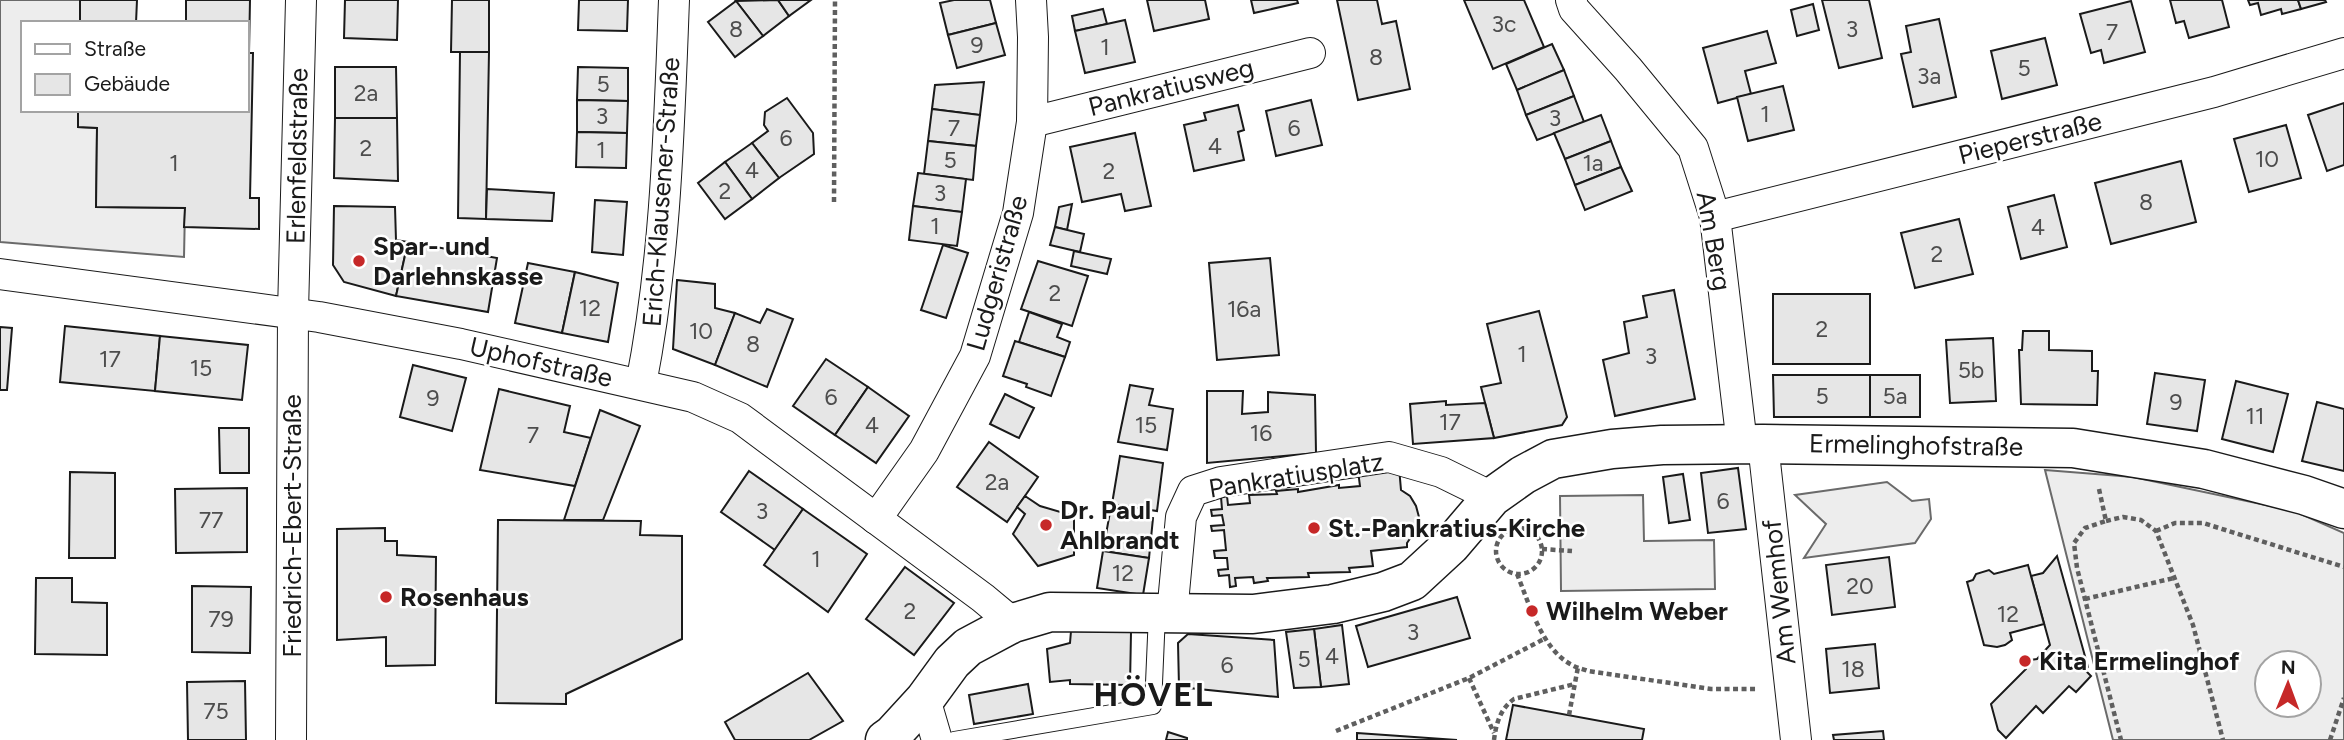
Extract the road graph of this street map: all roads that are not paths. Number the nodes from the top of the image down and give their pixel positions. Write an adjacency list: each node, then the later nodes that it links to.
1 (301, 0): 10 (street, Erlenfeldstraße)
2 (674, 0): 11 (street, Erich-Klausener-Straße)
3 (1031, 0): 7 (street, Ludgeristraße)
4 (1571, 0): 8 (street, Am Berg)
5 (2344, 52): 8 (street, Pieperstraße)
6 (1310, 53): 7 (street, Pankratiusweg)
7 (1032, 122): 15 (street, Ludgeristraße)
8 (1715, 216): 12 (street, Am Berg)
9 (0, 274): 10 (street, Uphofstraße)
10 (293, 312): 11 (street, Uphofstraße); 19 (street, Friedrich-Ebert-Straße)
11 (641, 384): 15 (street, Uphofstraße)
12 (1753, 444): 13 (street, Ermelinghofstraße); 14 (street, Ermelinghofstraße); 23 (street, Am Wemhof)
13 (1492, 496): 16 (street); 16 (street, Pankratiusplatz)
14 (2344, 509)
15 (876, 519): 17 (street, Uphofstraße)
16 (1165, 614): 17 (street); 22 (lane)
17 (1013, 623): 18 (street)
18 (925, 699): 20 (street); 21 (street)
19 (291, 740)
20 (885, 740)
21 (937, 740)
22 (954, 740)
23 (1796, 740)

